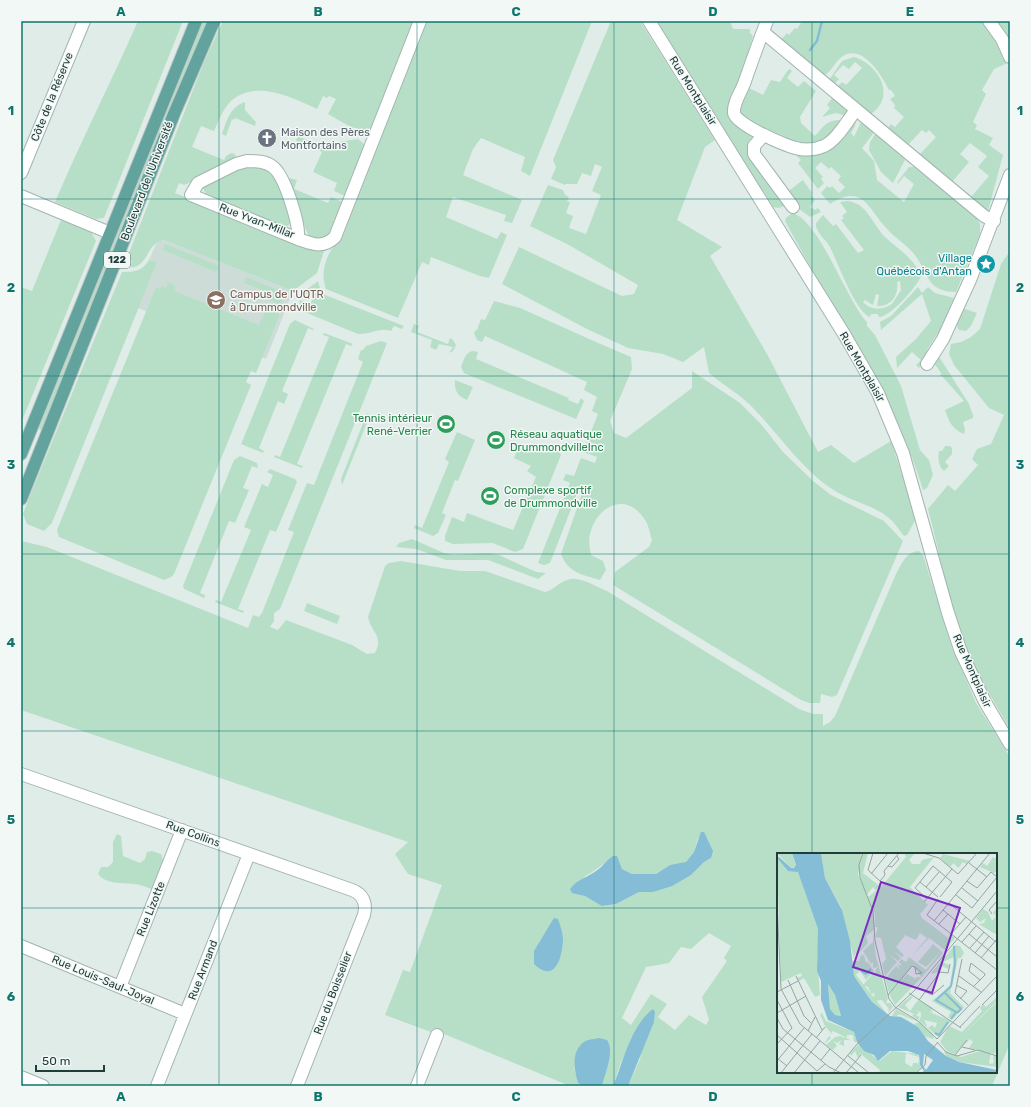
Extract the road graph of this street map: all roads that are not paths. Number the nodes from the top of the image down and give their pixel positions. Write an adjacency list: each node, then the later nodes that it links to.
1 (84, 21): 11 (street, Côte de la Réserve)
2 (196, 21): 16 (main road, Boulevard de l'Université)
3 (214, 21): 20 (main road, Boulevard de l'Université / 122)
4 (420, 21): 17 (street)
5 (649, 21): 21 (street, Rue Montplaisir)
6 (989, 21): 8 (street)
7 (765, 26): 9 (street); 10 (street)
8 (1010, 57)
9 (856, 110): 10 (street); 15 (street)
10 (762, 134): 14 (street)
11 (21, 173)
12 (1010, 175): 15 (street)
13 (21, 196): 16 (street)
14 (793, 206)
15 (994, 221): 18 (street)
16 (110, 233): 19 (main road, Boulevard de l'Université)
17 (298, 239): 17 (street, Rue Yvan-Millar)
18 (927, 364)
19 (21, 454)
20 (21, 498)
21 (1010, 744)
22 (21, 774): 23 (street, Rue Collins)
23 (182, 830): 24 (street, Rue Collins); 27 (street, Rue Lizotte)
24 (249, 854): 25 (street, Rue Collins); 28 (street, Rue Armand)
25 (363, 898): 34 (street, Rue du Boisselier)
26 (21, 946): 27 (street, Rue Louis-Saul-Joyal)
27 (120, 987): 28 (street, Rue Louis-Saul-Joyal)
28 (185, 1014): 33 (street, Rue Armand)
29 (437, 1035): 31 (street)
30 (21, 1077): 32 (street)
31 (418, 1085)
32 (43, 1086)
33 (157, 1086)
34 (297, 1086)

